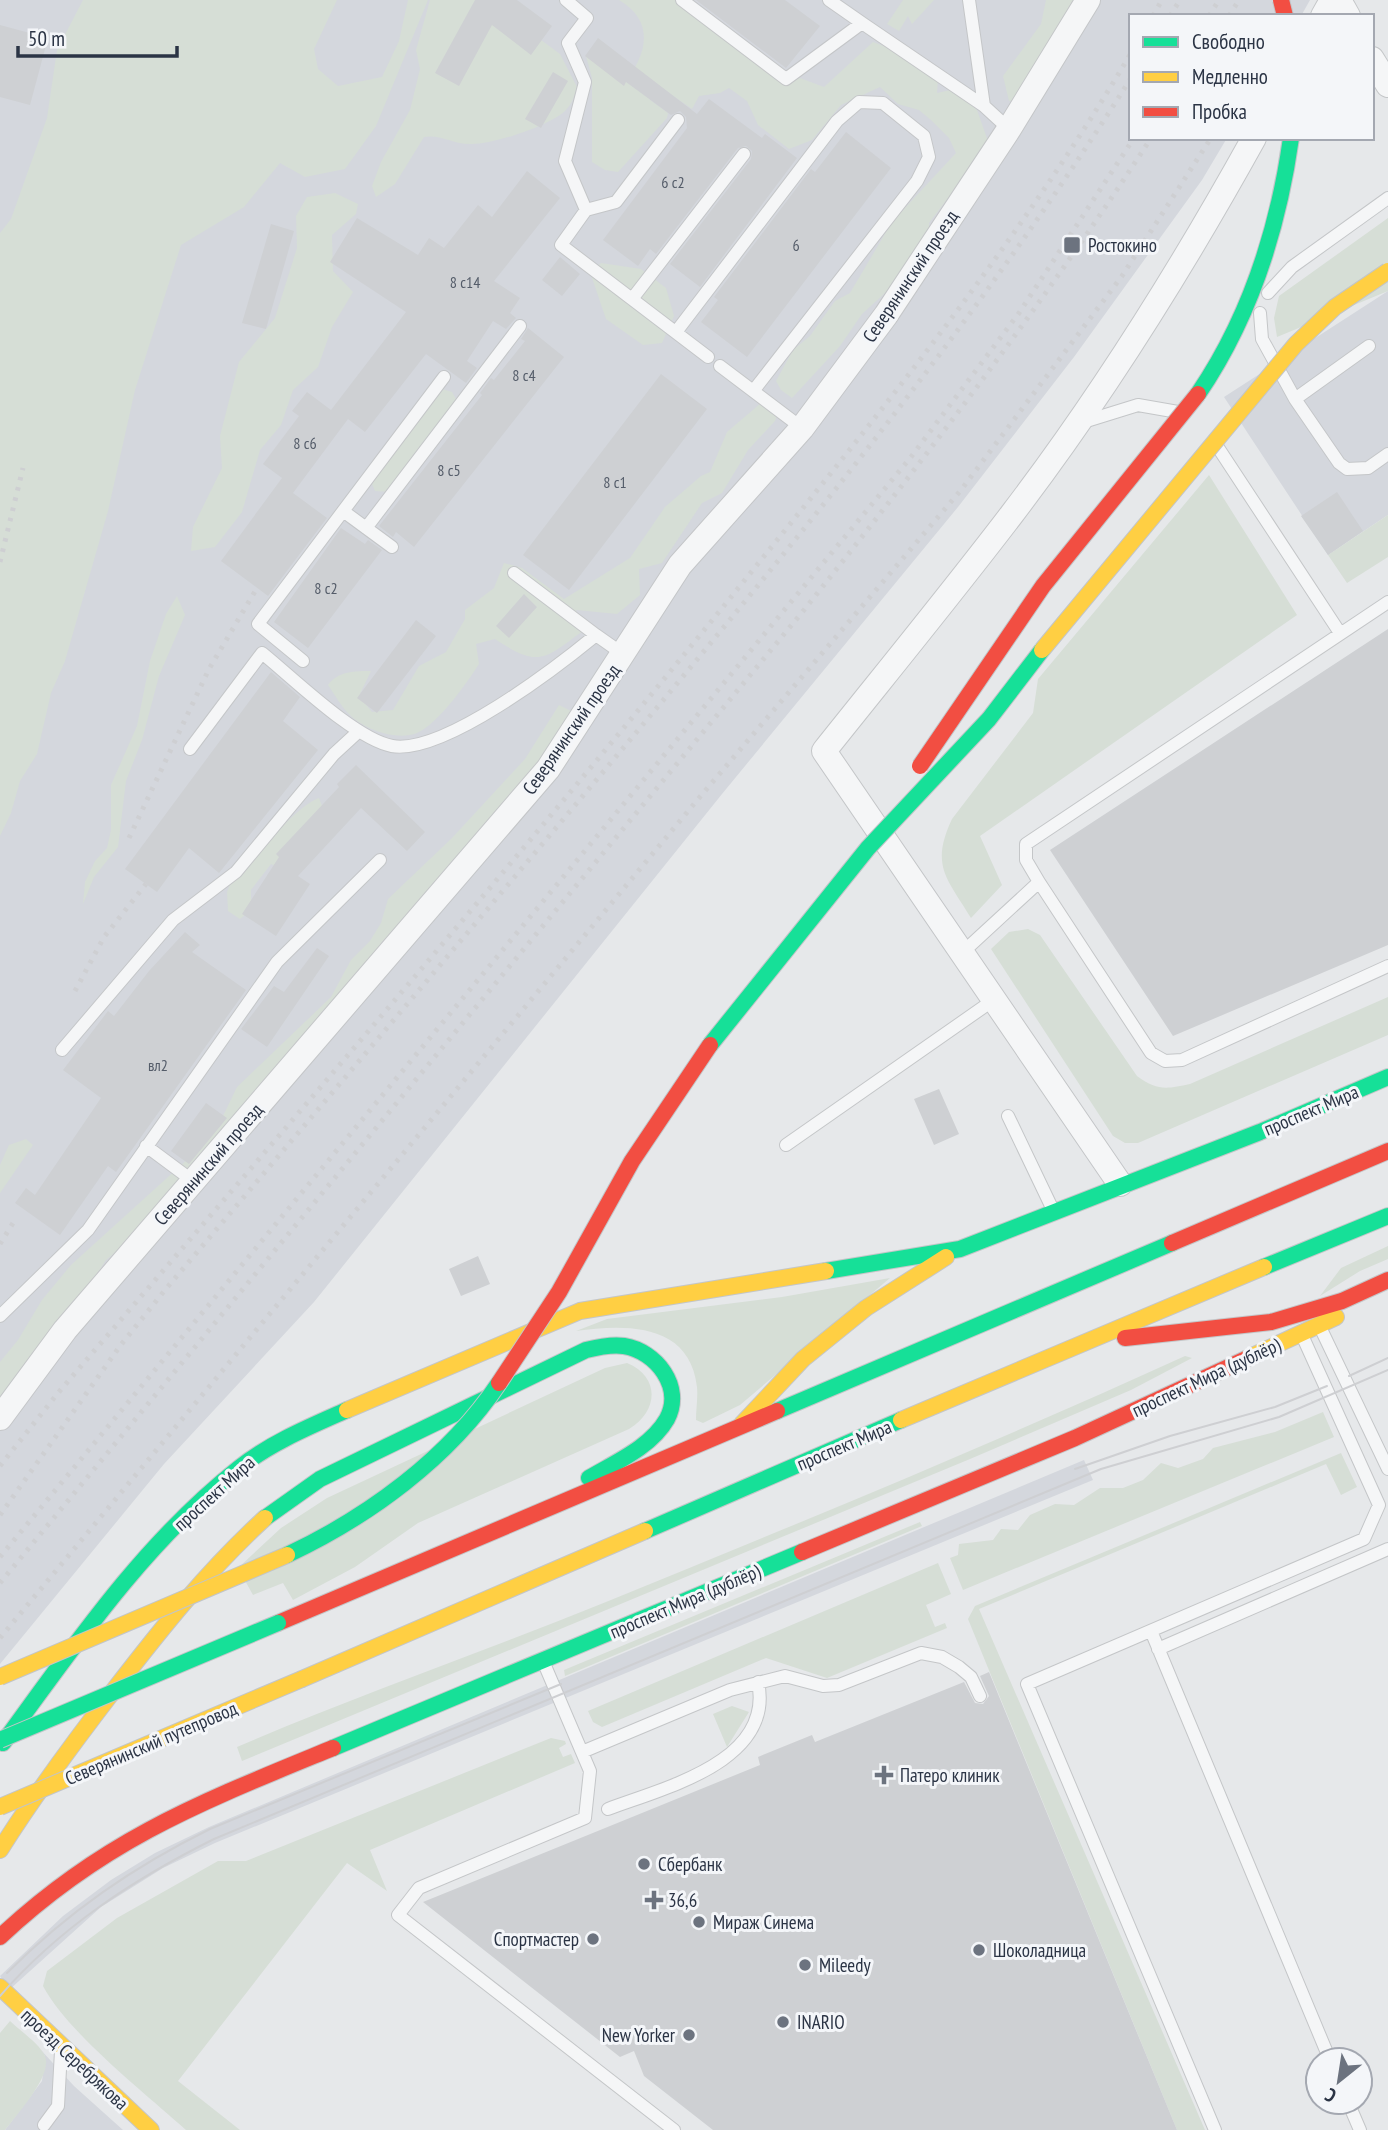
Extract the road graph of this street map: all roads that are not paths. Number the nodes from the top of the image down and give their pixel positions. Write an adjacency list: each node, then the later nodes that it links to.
1 (566, 0): 16 (lane)
2 (682, 0): 6 (lane)
3 (829, 0): 6 (lane)
4 (969, 0): 7 (lane)
5 (1088, 0): 9 (street, Северянинский проезд)
6 (862, 23): 7 (lane)
7 (984, 106): 9 (lane)
8 (678, 120): 16 (lane)
9 (1009, 129): 29 (street, Северянинский проезд)
10 (1253, 140): 14 (street)
11 (1260, 140): 14 (street)
12 (1291, 140): 43 (main road, bridge)
13 (744, 154): 18 (lane)
14 (1234, 174): 28 (street)
15 (1388, 198): 26 (lane)
16 (586, 210): 18 (lane)
17 (1388, 271): 43 (main road, bridge)
18 (632, 299): 20 (lane)
19 (520, 327): 33 (lane)
20 (676, 332): 22 (lane); 25 (lane)
21 (1369, 346): 26 (lane)
22 (708, 357)
23 (720, 366): 25 (lane)
24 (444, 377): 32 (lane)
25 (754, 390): 29 (lane)
26 (1295, 399): 31 (lane)
27 (1192, 420): 28 (lane)
28 (1077, 424): 46 (street)
29 (802, 428): 39 (street, Северянинский проезд)
30 (1206, 432): 37 (lane)
31 (1388, 454)
32 (343, 511): 33 (lane); 40 (lane)
33 (366, 528): 34 (lane)
34 (392, 547)
35 (514, 573): 38 (lane)
36 (1388, 602): 37 (lane)
37 (1340, 633): 45 (lane)
38 (596, 635): 39 (lane); 41 (lane)
39 (624, 654): 55 (street, Северянинский проезд)
40 (303, 661)
41 (359, 731): 42 (lane); 49 (lane)
42 (190, 749)
43 (867, 848): 76 (main road, bridge)
44 (380, 860): 53 (lane)
45 (1040, 883): 46 (lane); 47 (lane)
46 (963, 952): 48 (street)
47 (1388, 966)
48 (995, 999): 52 (lane); 56 (street)
49 (62, 1050)
50 (1388, 1077): 56 (main road, проспект Мира)
51 (1008, 1116): 57 (lane)
52 (786, 1145)
53 (146, 1146): 55 (lane); 63 (lane)
54 (1388, 1151): 69 (main road, проспект Мира)
55 (193, 1181): 68 (street, Северянинский проезд)
56 (1121, 1184): 57 (main road, проспект Мира)
57 (1055, 1213): 59 (main road, проспект Мира)
58 (1388, 1216): 66 (main road, проспект Мира)
59 (960, 1248): 69 (main road, проспект Мира); 81 (main road, проспект Мира)
60 (1388, 1280): 62 (main road)
61 (1388, 1294): 64 (main road, проспект Мира (дублёр))
62 (1342, 1301): 66 (main road); 67 (main road)
63 (0, 1316)
64 (1319, 1324): 65 (main road, проспект Мира (дублёр)); 70 (lane)
65 (1301, 1333): 67 (main road, проспект Мира (дублёр)); 73 (lane)
66 (1074, 1345): 77 (main road, проспект Мира)
67 (1137, 1410): 75 (main road, проспект Мира (дублёр))
68 (0, 1418)
69 (738, 1427): 71 (main road, проспект Мира)
70 (1388, 1469)
71 (532, 1514): 80 (main road, проспект Мира, bridge); 85 (main road)
72 (1388, 1549): 74 (lane)
73 (1151, 1631): 74 (lane); 93 (lane)
74 (1158, 1649): 88 (lane)
75 (543, 1660): 82 (lane); 86 (main road, проспект Мира (дублёр))
76 (0, 1677)
77 (302, 1679): 83 (main road, Северянинский путепровод, bridge)
78 (758, 1682): 79 (lane); 82 (lane); 84 (lane)
79 (980, 1696)
80 (0, 1740)
81 (0, 1748)
82 (582, 1752): 92 (lane)
83 (0, 1807)
84 (608, 1809)
85 (0, 1850)
86 (0, 1937)
87 (0, 1987): 89 (main road, проезд Серебрякова)
88 (1324, 2046)
89 (61, 2047): 90 (lane); 91 (main road, проезд Серебрякова)
90 (45, 2128)
91 (151, 2130)
92 (674, 2130)
93 (1215, 2130)

